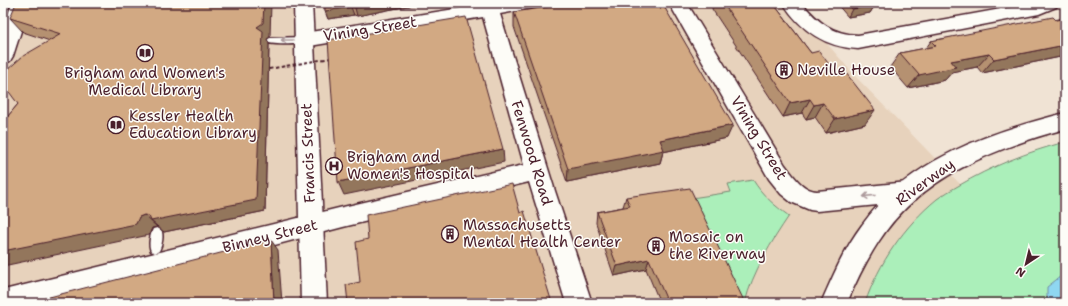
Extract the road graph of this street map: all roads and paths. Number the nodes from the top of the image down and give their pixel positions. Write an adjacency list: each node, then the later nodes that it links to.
1 (21, 3): 10 (main road)
2 (303, 3): 8 (main road, Francis Street)
3 (531, 3): 7 (main road, Vining Street)
4 (678, 3): 15 (main road, Vining Street, one-way to 4)
5 (792, 3): 6 (main road)
6 (1050, 3)
7 (489, 6): 8 (main road, Vining Street); 14 (main road, Fenwood Road)
8 (304, 40): 9 (lane, one-way to 9); 16 (main road, Francis Street)
9 (270, 41)
10 (3, 56)
11 (333, 57): 12 (path, bridge)
12 (269, 69)
13 (1065, 121): 15 (main road, Riverway)
14 (537, 171): 16 (main road, Binney Street); 21 (main road, Fenwood Road)
15 (908, 192): 22 (main road, Riverway)
16 (312, 226): 19 (main road, Binney Street); 20 (main road, Francis Street)
17 (157, 234): 18 (lane)
18 (155, 247)
19 (4, 303)
20 (314, 303)
21 (579, 303)
22 (834, 303)

